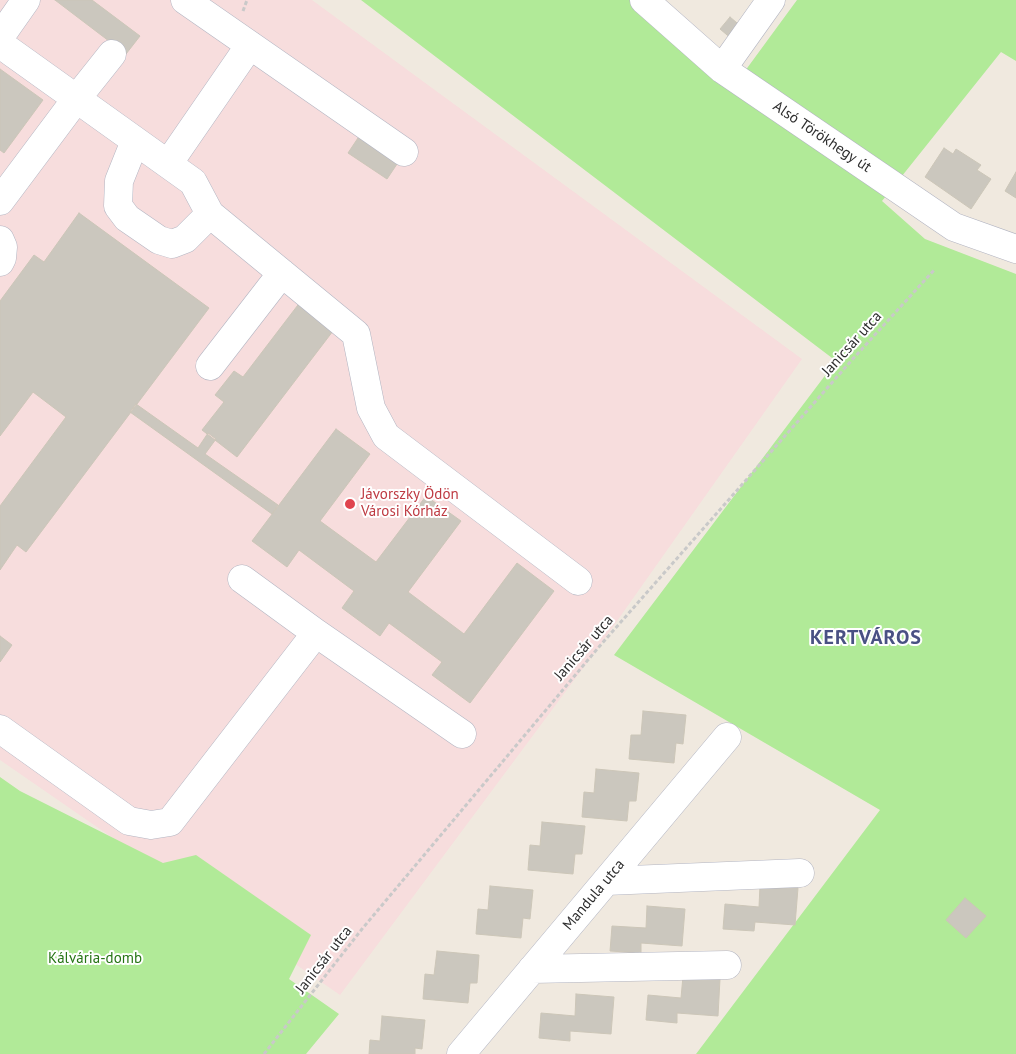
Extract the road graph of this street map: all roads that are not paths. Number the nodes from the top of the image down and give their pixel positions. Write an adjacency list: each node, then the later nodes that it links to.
1 (26, 0): 5 (street)
2 (185, 0): 7 (street)
3 (644, 0): 9 (street, Alsó Törökhegy út)
4 (771, 0): 9 (street)
5 (0, 37)
6 (0, 44): 10 (street)
7 (250, 46): 12 (street); 13 (street)
8 (112, 54): 10 (street)
9 (722, 68): 17 (street, Alsó Törökhegy út)
10 (77, 98): 11 (street); 14 (street)
11 (135, 141): 13 (street); 15 (street)
12 (404, 152)
13 (168, 164): 15 (street)
14 (4, 188)
15 (210, 214): 19 (street)
16 (0, 240): 18 (street)
17 (1016, 249)
18 (0, 262)
19 (282, 274): 20 (street); 22 (street)
20 (210, 366)
21 (242, 579): 23 (street)
22 (578, 581)
23 (316, 633): 24 (street); 25 (street)
24 (0, 729)
25 (462, 734)
26 (727, 737): 28 (street, Mandula utca)
27 (800, 873): 28 (street)
28 (606, 881): 30 (street, Mandula utca)
29 (727, 965): 30 (street)
30 (532, 969): 31 (street, Mandula utca)
31 (461, 1054)

